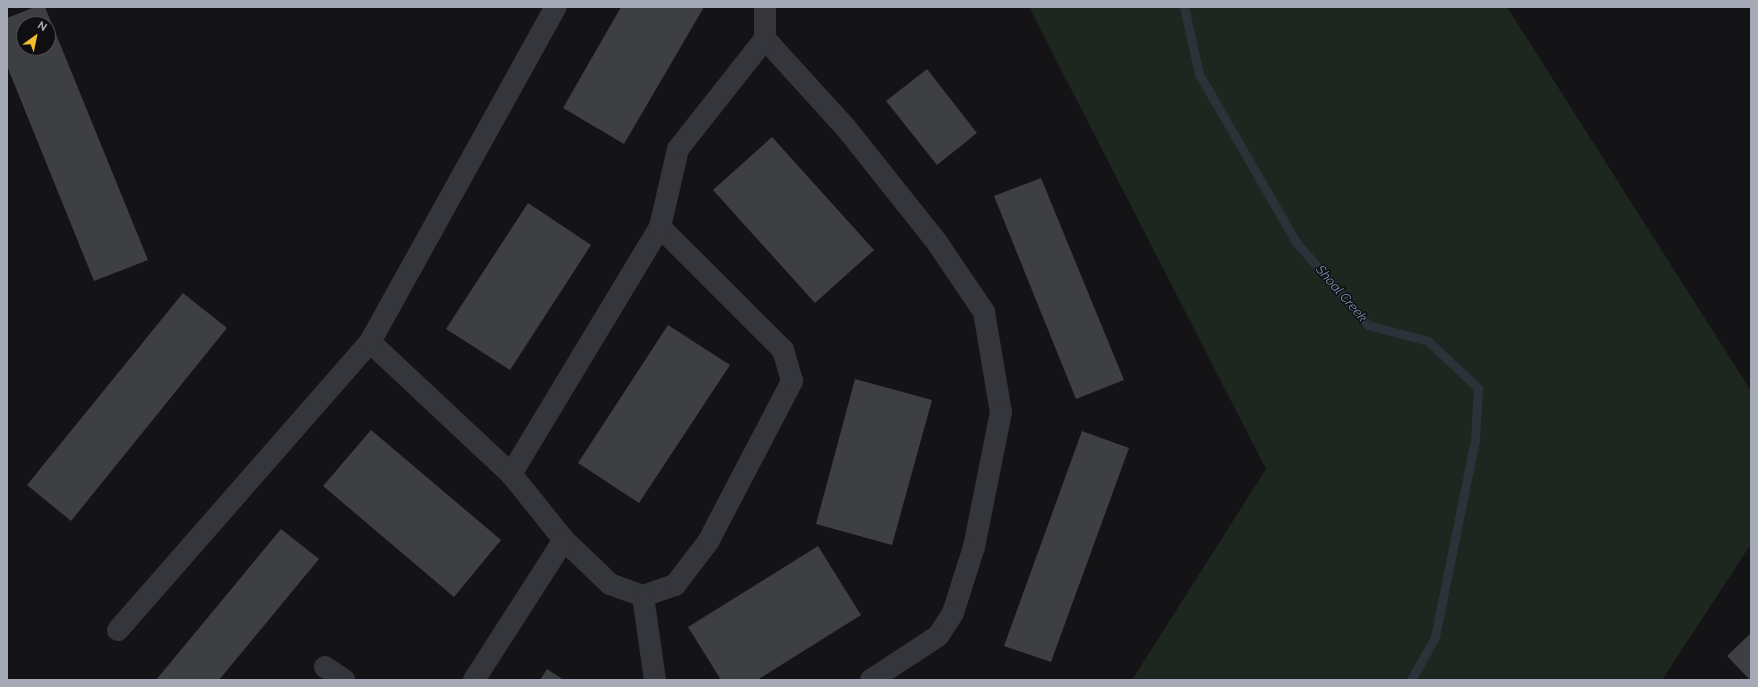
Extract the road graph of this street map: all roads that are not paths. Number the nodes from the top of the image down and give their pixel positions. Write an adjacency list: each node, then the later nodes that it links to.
1 (556, 7): 5 (street)
2 (765, 7): 3 (street)
3 (765, 39): 4 (street); 14 (street)
4 (660, 227): 6 (street); 8 (street)
5 (370, 342): 6 (street); 9 (street)
6 (511, 474): 7 (street)
7 (564, 540): 8 (street); 12 (street)
8 (644, 596): 13 (street)
9 (118, 630)
10 (325, 667): 11 (street)
11 (344, 680)
12 (474, 680)
13 (655, 680)
14 (871, 680)

